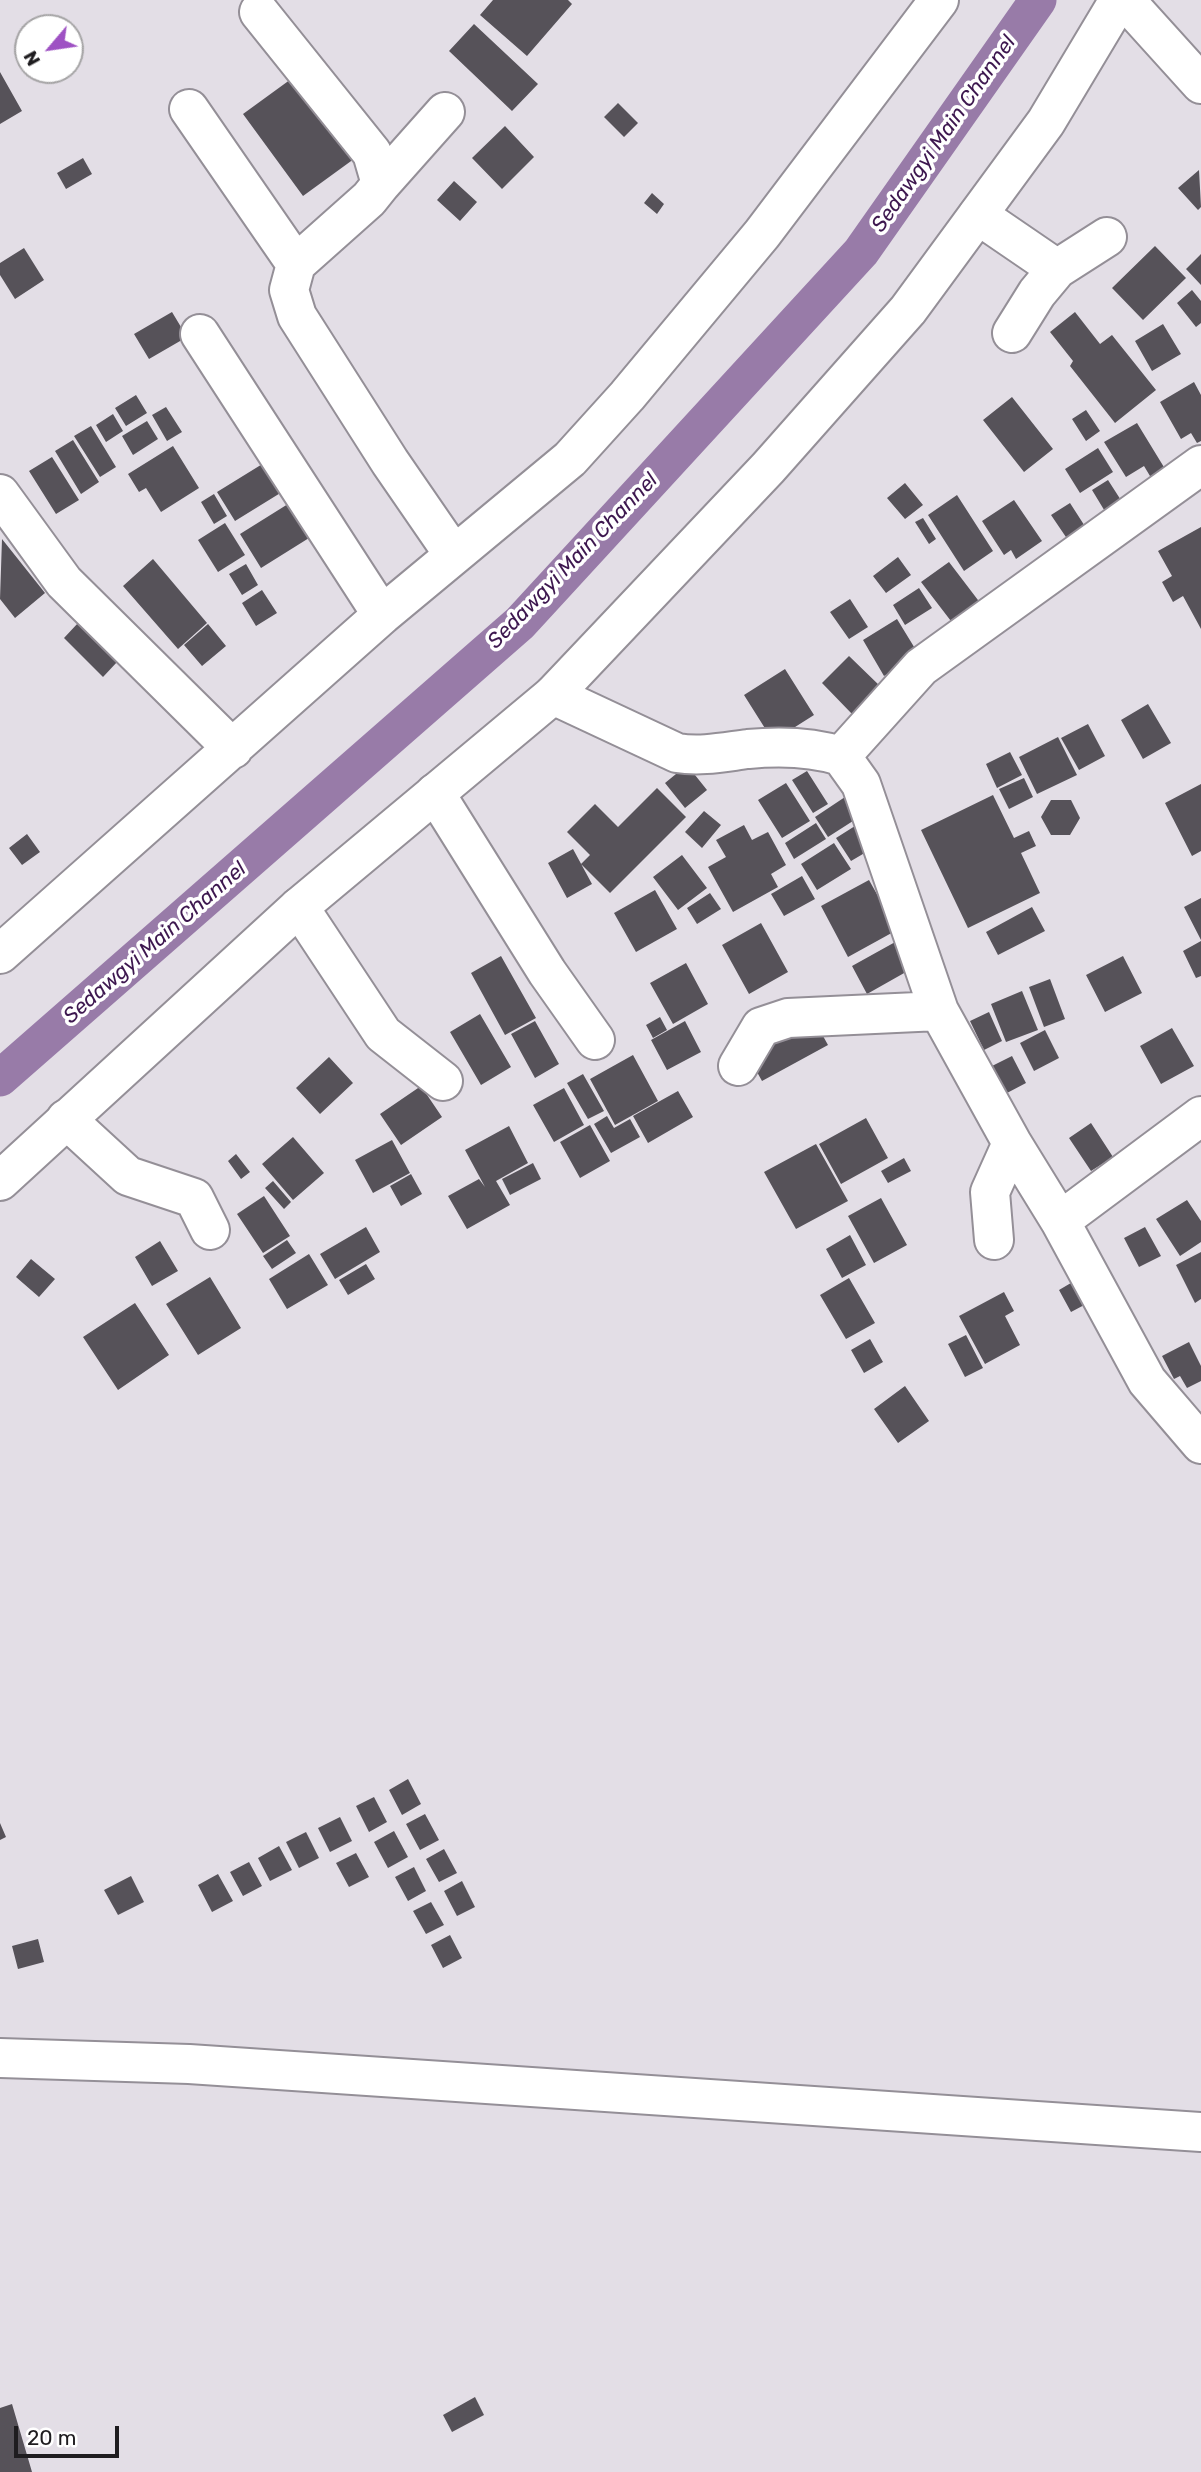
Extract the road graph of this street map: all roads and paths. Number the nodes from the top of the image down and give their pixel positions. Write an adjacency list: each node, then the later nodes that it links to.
1 (939, 0): 17 (street)
2 (1119, 0): 9 (street)
3 (1125, 0): 5 (street)
4 (259, 12): 8 (street)
5 (1201, 84)
6 (189, 109): 11 (street)
7 (445, 112): 8 (street)
8 (381, 184): 11 (street)
9 (978, 215): 12 (street); 19 (street)
10 (1107, 237): 12 (street)
11 (296, 264): 17 (street)
12 (1057, 269): 13 (street)
13 (1012, 333)
14 (200, 334): 18 (street)
15 (1201, 465): 21 (street)
16 (0, 494): 20 (street)
17 (454, 555): 18 (street)
18 (382, 615): 20 (street)
19 (553, 695): 21 (street); 22 (street)
20 (233, 749): 24 (street)
21 (841, 756): 25 (street)
22 (435, 793): 23 (street); 26 (street)
23 (299, 907): 28 (street); 30 (street)
24 (0, 954)
25 (939, 1011): 27 (street); 31 (street)
26 (595, 1040)
27 (738, 1066)
28 (443, 1081)
29 (1201, 1116): 33 (street)
30 (66, 1119): 32 (street); 34 (street)
31 (1012, 1143): 33 (street); 35 (street)
32 (0, 1181)
33 (1060, 1221): 36 (street)
34 (210, 1230)
35 (994, 1240)
36 (1201, 1444)
37 (0, 2057): 38 (street)
38 (1201, 2132)

